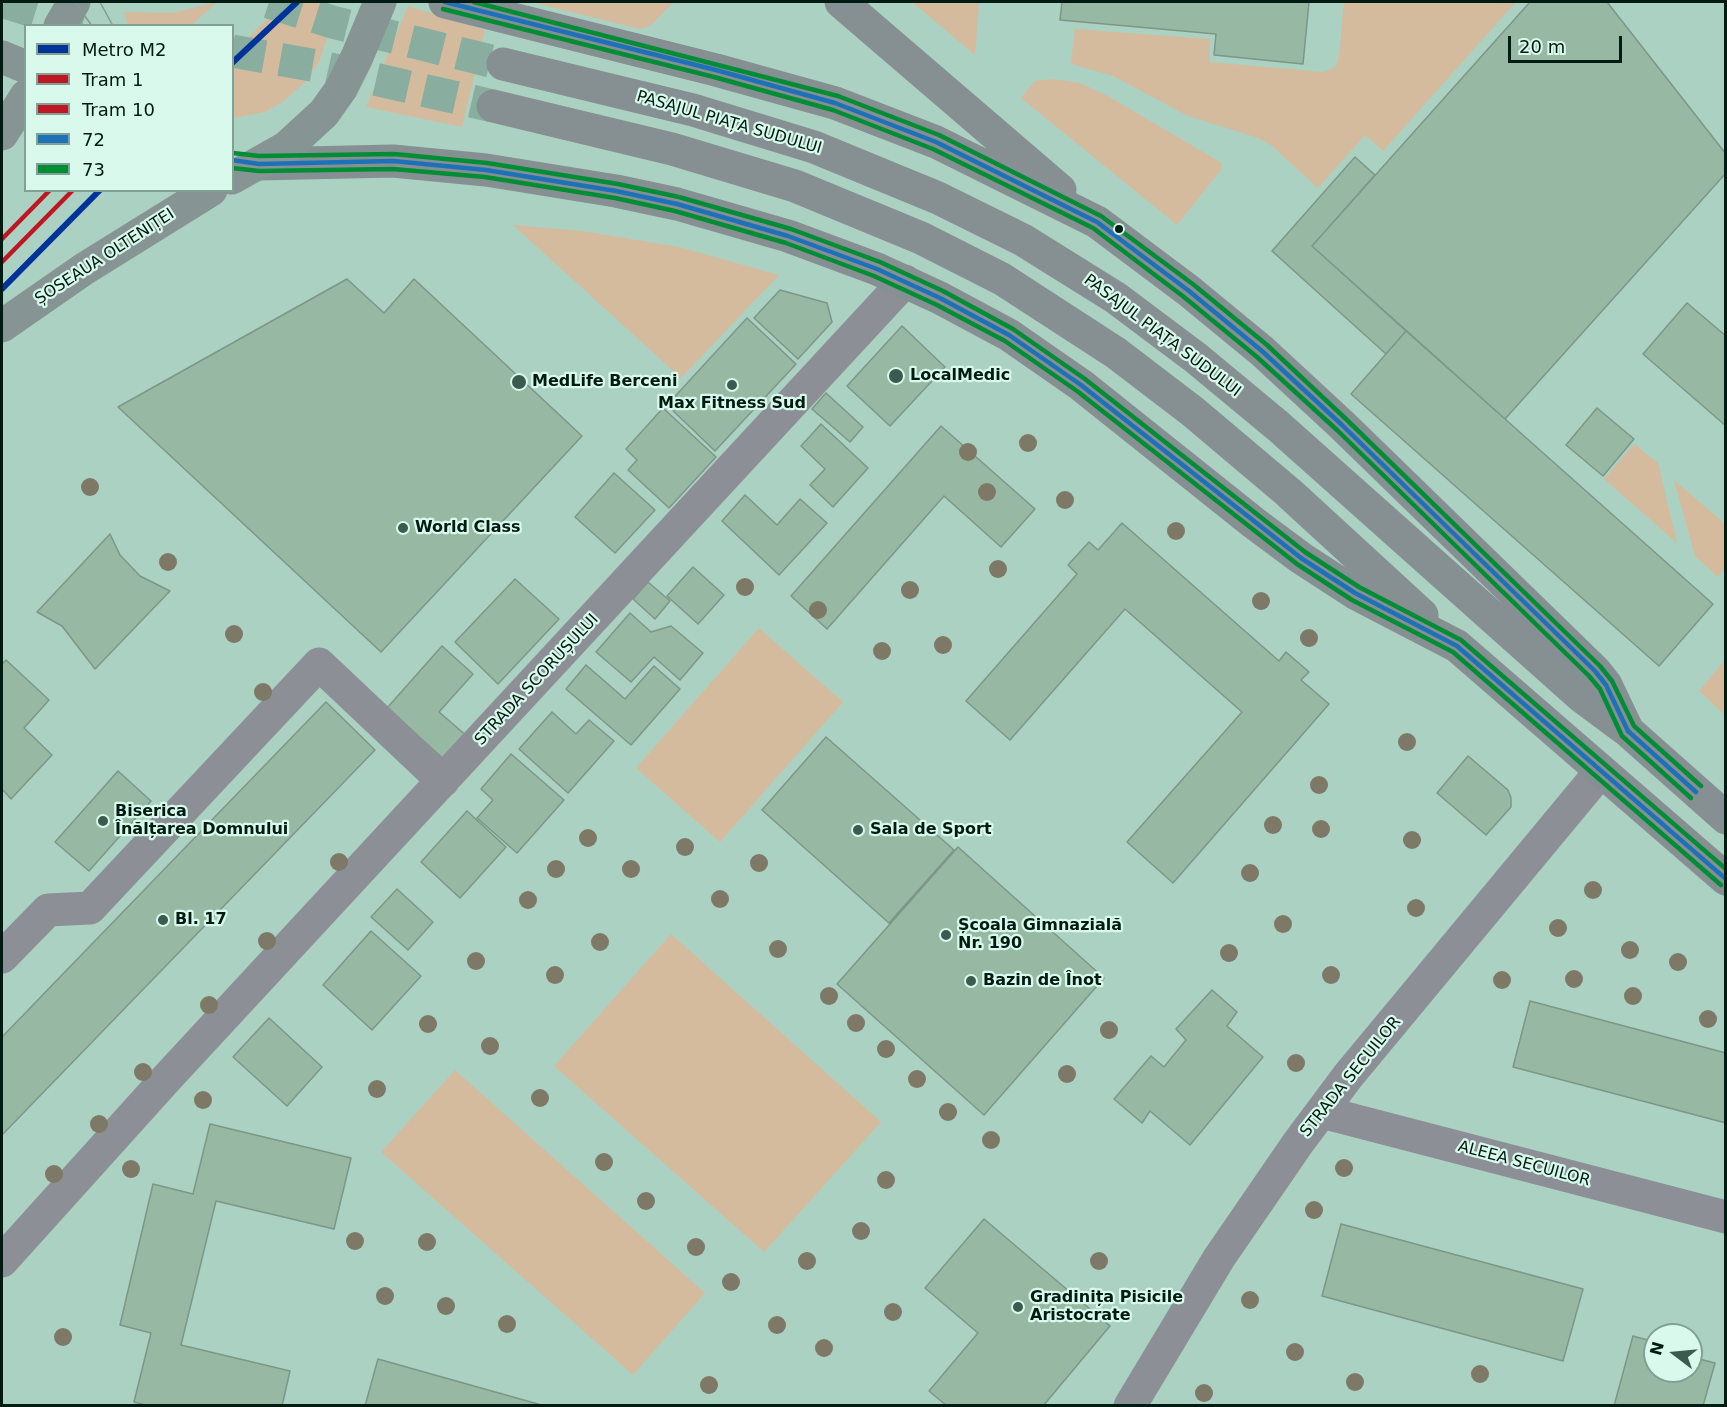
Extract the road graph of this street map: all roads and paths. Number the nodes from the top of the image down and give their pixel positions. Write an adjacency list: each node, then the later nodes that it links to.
1 (74, 2): 5 (main road)
2 (380, 2): 12 (main road)
3 (445, 2): 14 (main road)
4 (841, 2): 14 (main road)
5 (61, 24)
6 (2, 57): 8 (main road)
7 (503, 64): 18 (main road, PASAJUL PIAȚA SUDULUI)
8 (24, 66)
9 (24, 99): 11 (main road)
10 (493, 106): 17 (main road)
11 (2, 134)
12 (241, 167): 15 (main road)
13 (208, 192): 16 (main road, ȘOSEAUA OLTENIȚEI)
14 (1097, 222): 18 (main road)
15 (906, 281): 17 (main road); 20 (street, STRADA SCORUȘULUI)
16 (2, 326)
17 (1457, 646): 19 (main road)
18 (1628, 731): 21 (main road, PASAJUL PIAȚA SUDULUI)
19 (1602, 771): 22 (main road); 24 (street, STRADA SECUILOR)
20 (443, 781): 23 (street); 26 (street, STRADA SCORUȘULUI)
21 (1725, 818)
22 (1725, 879)
23 (2, 957)
24 (1322, 1112): 25 (street, ALEEA SECUILOR); 27 (street, STRADA SECUILOR)
25 (1725, 1217)
26 (2, 1261)
27 (1130, 1406)

